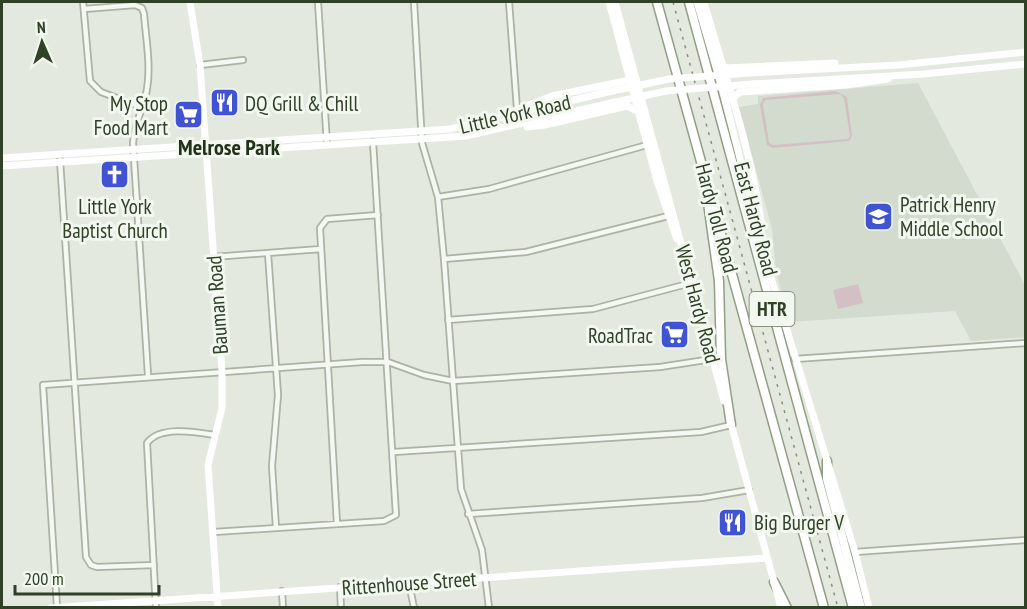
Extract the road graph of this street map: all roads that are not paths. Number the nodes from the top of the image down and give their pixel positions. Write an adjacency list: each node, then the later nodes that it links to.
1 (83, 2): 12 (street)
2 (190, 2): 17 (main road, Bauman Road)
3 (318, 2): 38 (street)
4 (414, 2): 36 (street)
5 (509, 2): 32 (street)
6 (609, 2): 23 (main road)
7 (615, 2): 24 (main road, West Hardy Road)
8 (657, 2): 42 (highway, Hardy Toll Road / HTR)
9 (689, 2): 101 (highway, Hardy Toll Road / HTR)
10 (697, 2): 20 (main road, East Hardy Road)
11 (704, 2): 20 (main road)
12 (84, 9): 30 (street); 30 (street)
13 (1026, 52): 15 (main road, Little York Road)
14 (243, 60): 17 (street)
15 (911, 64): 18 (main road, Little York Road); 22 (main road)
16 (1026, 64): 22 (main road, Little York Road)
17 (200, 65): 41 (main road, Bauman Road)
18 (898, 65): 19 (main road); 20 (main road, Little York Road, bridge)
19 (742, 66): 20 (main road); 27 (main road)
20 (721, 71): 24 (main road, Little York Road, bridge); 25 (main road, East Hardy Road, bridge); 29 (main road)
21 (899, 75): 22 (main road, Little York Road); 25 (main road, Little York Road, bridge); 27 (main road)
22 (911, 75)
23 (630, 80): 26 (main road); 33 (main road)
24 (636, 85): 26 (main road, Little York Road, bridge); 28 (main road, West Hardy Road, bridge)
25 (722, 87): 28 (main road, Little York Road, bridge); 55 (main road, East Hardy Road)
26 (609, 88): 31 (main road); 32 (main road); 34 (main road, Little York Road)
27 (747, 92): 29 (main road)
28 (639, 96): 35 (main road, Little York Road, bridge); 52 (main road, West Hardy Road)
29 (732, 99): 55 (main road)
30 (141, 106): 43 (street)
31 (621, 107): 33 (main road); 35 (main road)
32 (517, 109): 34 (main road)
33 (636, 111): 40 (main road)
34 (502, 117): 36 (main road, Little York Road)
35 (507, 128): 37 (main road, Little York Road)
36 (422, 131): 37 (street); 38 (main road, Little York Road)
37 (422, 139): 39 (main road, Little York Road); 47 (street)
38 (327, 140): 39 (main road, Little York Road); 41 (main road, Little York Road)
39 (373, 142): 48 (street)
40 (647, 146): 47 (street); 49 (main road)
41 (205, 148): 43 (main road, Little York Road); 53 (main road, Bauman Road)
42 (699, 149): 68 (highway); 100 (highway, Hardy Toll Road / HTR)
43 (134, 153): 45 (main road, Little York Road); 65 (street)
44 (2, 158): 45 (main road, Little York Road)
45 (60, 158): 46 (main road, Little York Road); 67 (street)
46 (2, 166)
47 (438, 197): 54 (street)
48 (378, 215): 50 (street); 61 (street)
49 (668, 216): 52 (main road); 54 (street)
50 (321, 249): 51 (street); 62 (street)
51 (268, 253): 53 (street); 63 (street)
52 (684, 255): 56 (main road, West Hardy Road)
53 (213, 257): 64 (main road, Bauman Road)
54 (444, 258): 57 (street)
55 (765, 258): 60 (main road, East Hardy Road)
56 (691, 283): 57 (street); 59 (main road, West Hardy Road)
57 (448, 320): 66 (street)
58 (1026, 344): 60 (street)
59 (712, 359): 66 (street); 68 (main road, West Hardy Road)
60 (795, 359): 72 (main road, East Hardy Road)
61 (388, 362): 62 (street); 66 (street); 71 (street)
62 (329, 365): 63 (street); 75 (street)
63 (276, 368): 64 (street); 76 (street)
64 (222, 372): 65 (street); 69 (main road, Bauman Road)
65 (148, 375): 67 (street)
66 (453, 381): 70 (street)
67 (76, 383): 81 (street); 90 (street)
68 (731, 425): 70 (street); 73 (main road, West Hardy Road)
69 (215, 435): 77 (main road, Bauman Road); 81 (street)
70 (458, 449): 71 (street); 74 (street)
71 (394, 452): 75 (street)
72 (827, 461): 79 (main road, East Hardy Road); 102 (highway)
73 (749, 490): 74 (street); 80 (main road, West Hardy Road)
74 (468, 514): 82 (street)
75 (337, 524): 76 (street)
76 (276, 528): 77 (street)
77 (214, 532): 87 (main road, Bauman Road)
78 (1026, 540): 79 (street)
79 (855, 552): 103 (main road, East Hardy Road)
80 (767, 558): 82 (main road, Rittenhouse Street); 83 (main road, West Hardy Road)
81 (154, 565): 88 (street)
82 (487, 578): 84 (main road, Rittenhouse Street); 97 (street)
83 (774, 582): 98 (main road, West Hardy Road); 99 (highway)
84 (410, 583): 85 (main road, Rittenhouse Street); 96 (street)
85 (340, 587): 86 (main road, Rittenhouse Street); 95 (street)
86 (282, 591): 87 (main road, Rittenhouse Street); 94 (street)
87 (217, 596): 88 (main road, Rittenhouse Street); 93 (main road, Bauman Road)
88 (156, 604): 89 (main road, Rittenhouse Street)
89 (116, 605): 91 (main road, Rittenhouse Street)
90 (57, 607): 91 (main road, Rittenhouse Street); 92 (main road, Rittenhouse Street)
91 (67, 607)
92 (51, 608)
93 (218, 608)
94 (283, 608)
95 (341, 608)
96 (414, 608)
97 (489, 608)
98 (781, 608)
99 (787, 608)
100 (824, 608)
101 (853, 608)
102 (861, 608)
103 (869, 608)

